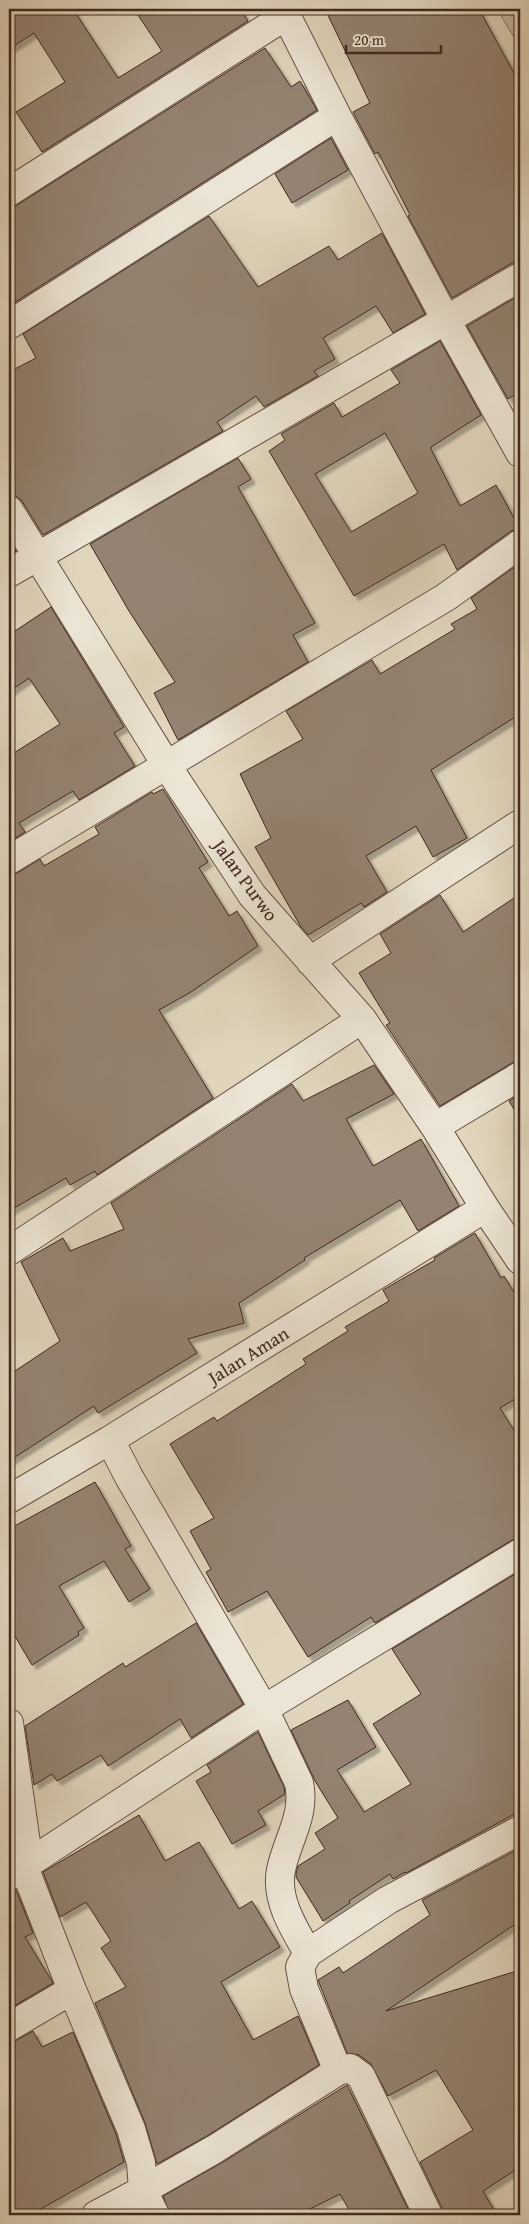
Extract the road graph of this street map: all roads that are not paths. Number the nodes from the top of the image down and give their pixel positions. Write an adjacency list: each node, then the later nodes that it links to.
1 (285, 12): 2 (street); 3 (street)
2 (337, 116): 5 (street); 6 (street)
3 (9, 192)
4 (520, 277): 5 (street)
5 (446, 320): 7 (street); 10 (street)
6 (9, 325)
7 (520, 452)
8 (9, 510): 10 (street, Jalan Purwo)
9 (520, 544): 12 (street)
10 (37, 555): 11 (street); 12 (street, Jalan Purwo)
11 (9, 573)
12 (167, 766): 14 (street); 15 (street, Jalan Purwo)
13 (520, 824): 15 (street)
14 (9, 860)
15 (310, 961): 16 (street, Jalan Purwo)
16 (362, 1020): 18 (street, Jalan Purwo); 20 (street)
17 (520, 1076): 18 (street)
18 (435, 1127): 19 (street, Jalan Purwo)
19 (485, 1208): 21 (street, Jalan Purwo); 22 (street, Jalan Aman)
20 (9, 1251)
21 (520, 1260)
22 (110, 1440): 23 (street, Jalan Aman); 25 (street)
23 (9, 1499)
24 (520, 1553): 25 (street)
25 (264, 1709): 28 (street); 29 (street)
26 (9, 1723): 28 (street)
27 (520, 1830): 29 (street)
28 (16, 1871): 30 (street)
29 (308, 1953): 32 (street)
30 (72, 1990): 31 (street); 33 (street)
31 (9, 2027)
32 (338, 2071): 33 (street); 36 (street)
33 (143, 2190): 34 (street); 35 (street)
34 (96, 2215)
35 (156, 2215)
36 (428, 2215)

